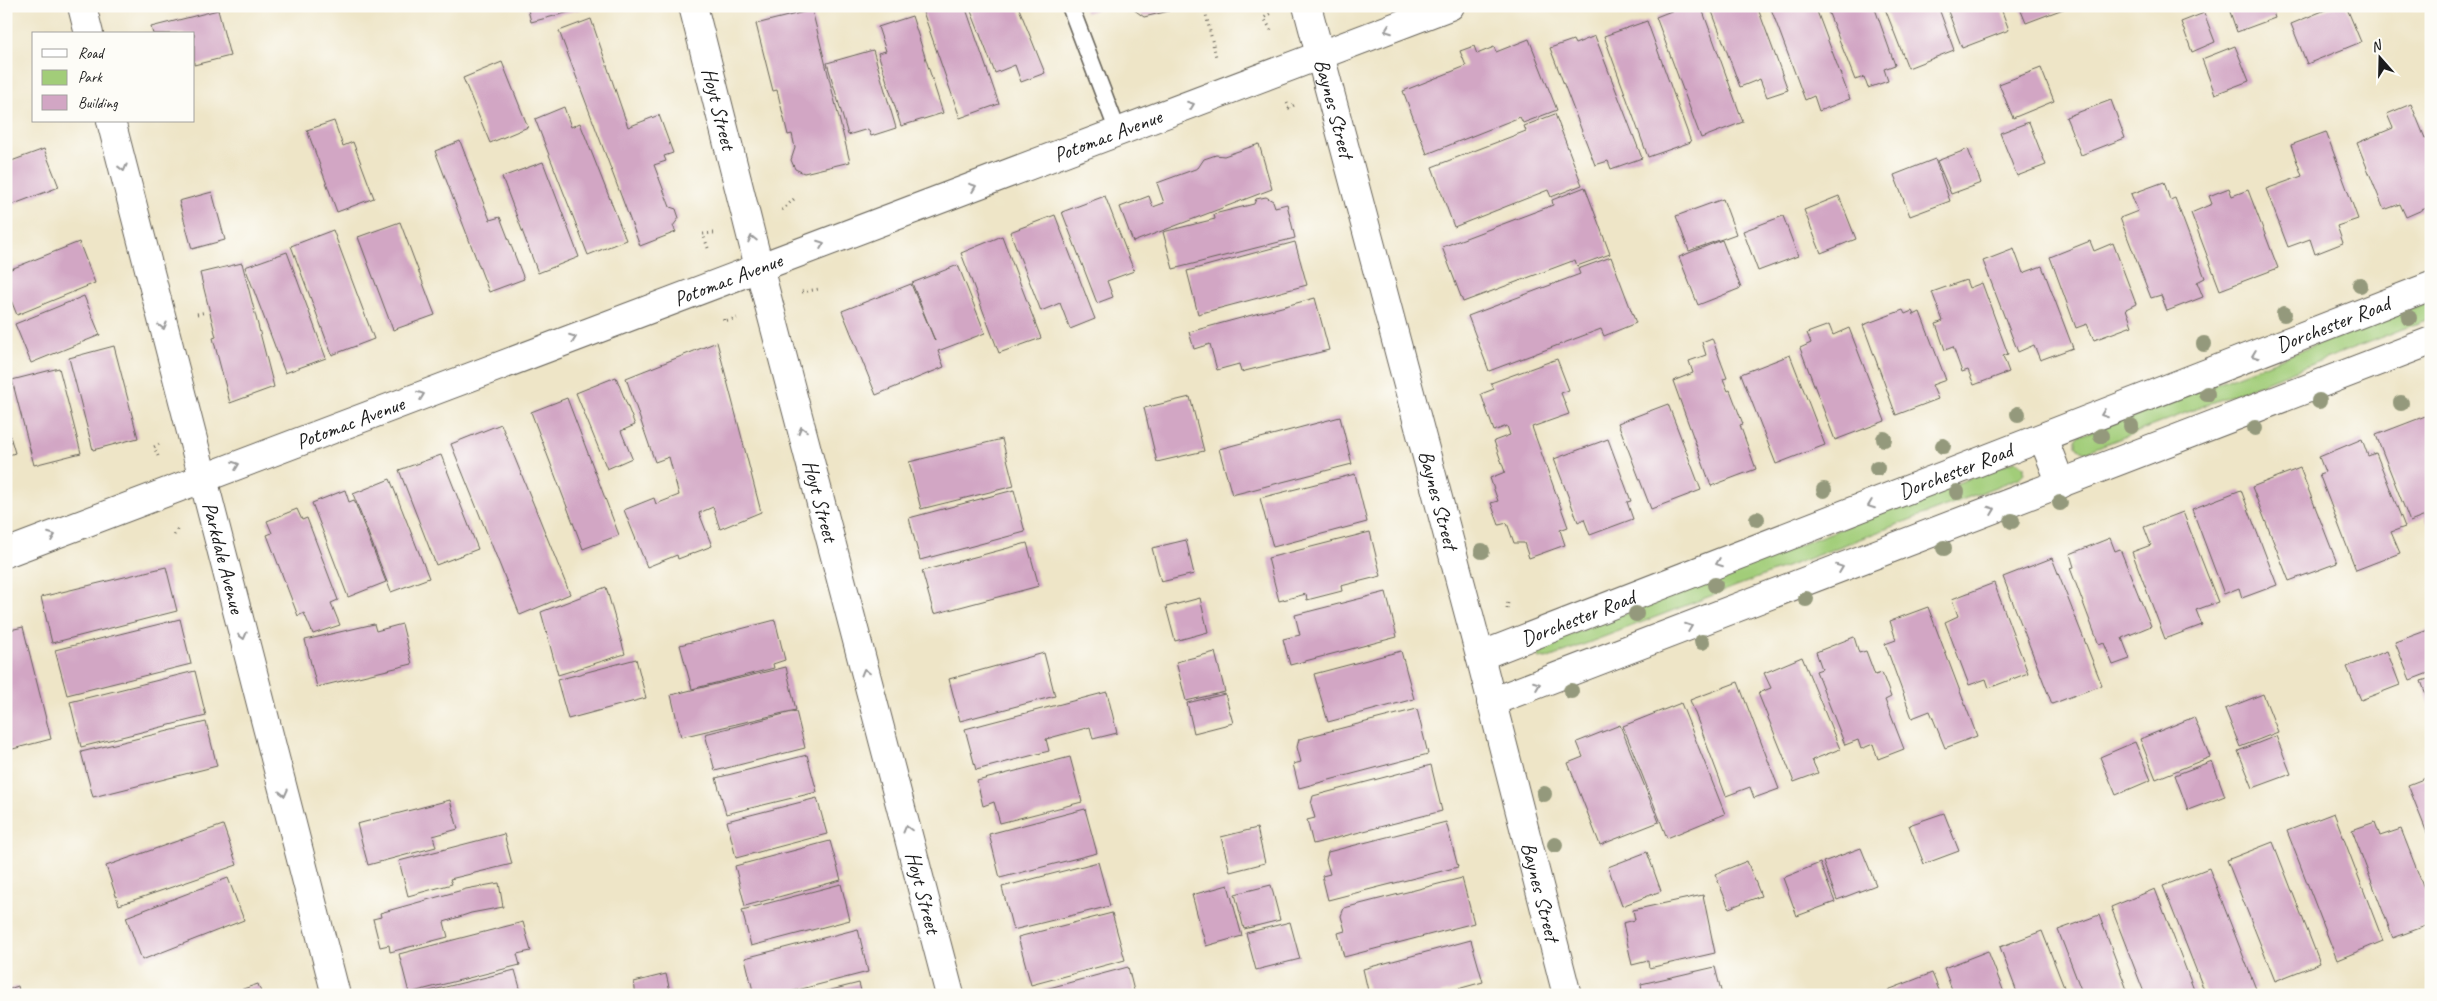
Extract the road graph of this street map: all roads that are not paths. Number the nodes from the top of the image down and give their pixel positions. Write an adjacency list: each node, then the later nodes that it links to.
1 (82, 6): 6 (street)
2 (693, 6): 10 (street, Hoyt Street, one-way to 2)
3 (1070, 6): 9 (lane)
4 (1307, 6): 7 (street, Baynes Street)
5 (1450, 6): 7 (street, Potomac Avenue, one-way to 7)
6 (88, 32)
7 (1319, 57): 9 (street, Potomac Avenue, one-way to 7); 17 (street, Baynes Street)
8 (111, 122): 14 (street, Parkdale Avenue, one-way to 14)
9 (1118, 132): 10 (street, Potomac Avenue, one-way to 9)
10 (759, 267): 14 (street, Potomac Avenue, one-way to 10); 20 (street, Hoyt Street, one-way to 10)
11 (2431, 286): 13 (street, Dorchester Road, one-way to 13)
12 (2431, 341): 15 (street)
13 (2043, 438): 15 (street); 17 (street, Dorchester Road, one-way to 17)
14 (202, 478): 16 (street, Potomac Avenue, one-way to 14); 19 (street, Parkdale Avenue, one-way to 19)
15 (2060, 484): 18 (street, one-way to 15)
16 (6, 553)
17 (1480, 656): 18 (street, Baynes Street)
18 (1491, 702): 21 (street, Baynes Street)
19 (336, 995)
20 (950, 995)
21 (1567, 995)

